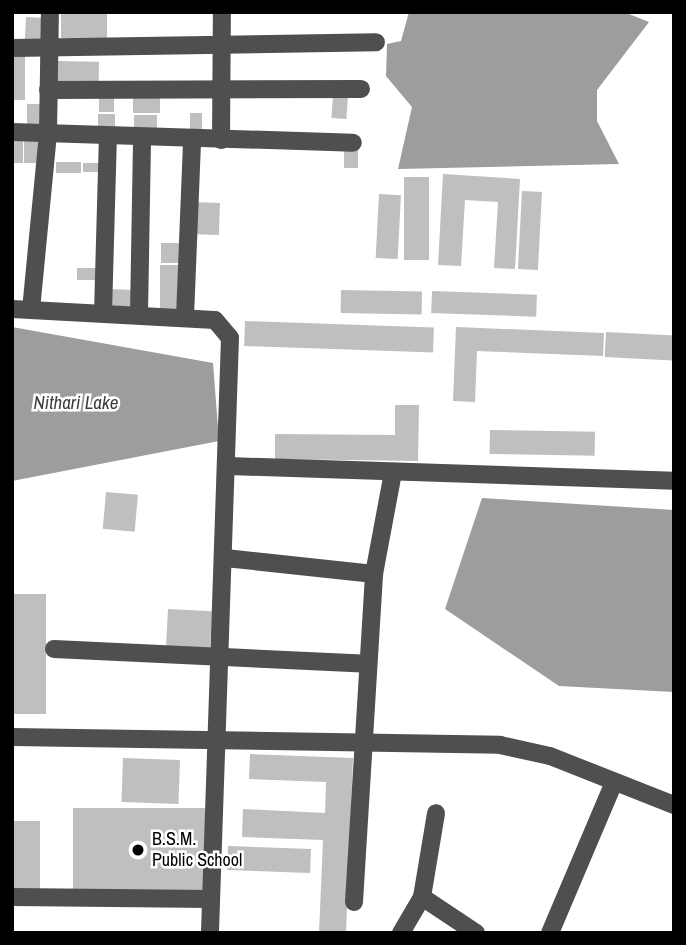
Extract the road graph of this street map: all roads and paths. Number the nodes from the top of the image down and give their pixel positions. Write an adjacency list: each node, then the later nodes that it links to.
1 (50, 12): 6 (street)
2 (222, 12): 3 (street)
3 (223, 41): 4 (street); 6 (street); 7 (street)
4 (376, 42)
5 (12, 48): 6 (street)
6 (50, 50): 9 (street)
7 (224, 89): 8 (street); 9 (street); 15 (street)
8 (361, 89)
9 (48, 90): 11 (street)
10 (12, 132): 11 (street)
11 (48, 134): 12 (street); 18 (street)
12 (108, 138): 13 (street); 19 (street)
13 (142, 138): 14 (street); 20 (street)
14 (192, 140): 15 (street); 21 (street)
15 (221, 140): 16 (street)
16 (353, 143)
17 (12, 309): 18 (street)
18 (31, 310): 19 (street)
19 (103, 313): 20 (street)
20 (139, 314): 21 (street)
21 (185, 317): 22 (street)
22 (229, 467): 23 (street); 25 (street)
23 (393, 472): 24 (street); 26 (street)
24 (674, 481)
25 (225, 558): 26 (street); 28 (street)
26 (374, 574): 29 (street)
27 (54, 649): 28 (street)
28 (220, 656): 29 (street); 31 (street)
29 (367, 664): 32 (street)
30 (12, 737): 31 (street)
31 (217, 740): 32 (street); 38 (street)
32 (359, 745): 33 (street); 39 (street)
33 (614, 782): 34 (street); 43 (street)
34 (674, 805)
35 (436, 813): 37 (street)
36 (12, 897): 38 (street)
37 (422, 898): 41 (street); 42 (street)
38 (211, 899): 40 (street)
39 (354, 902)
40 (210, 933)
41 (401, 933)
42 (476, 933)
43 (550, 933)

